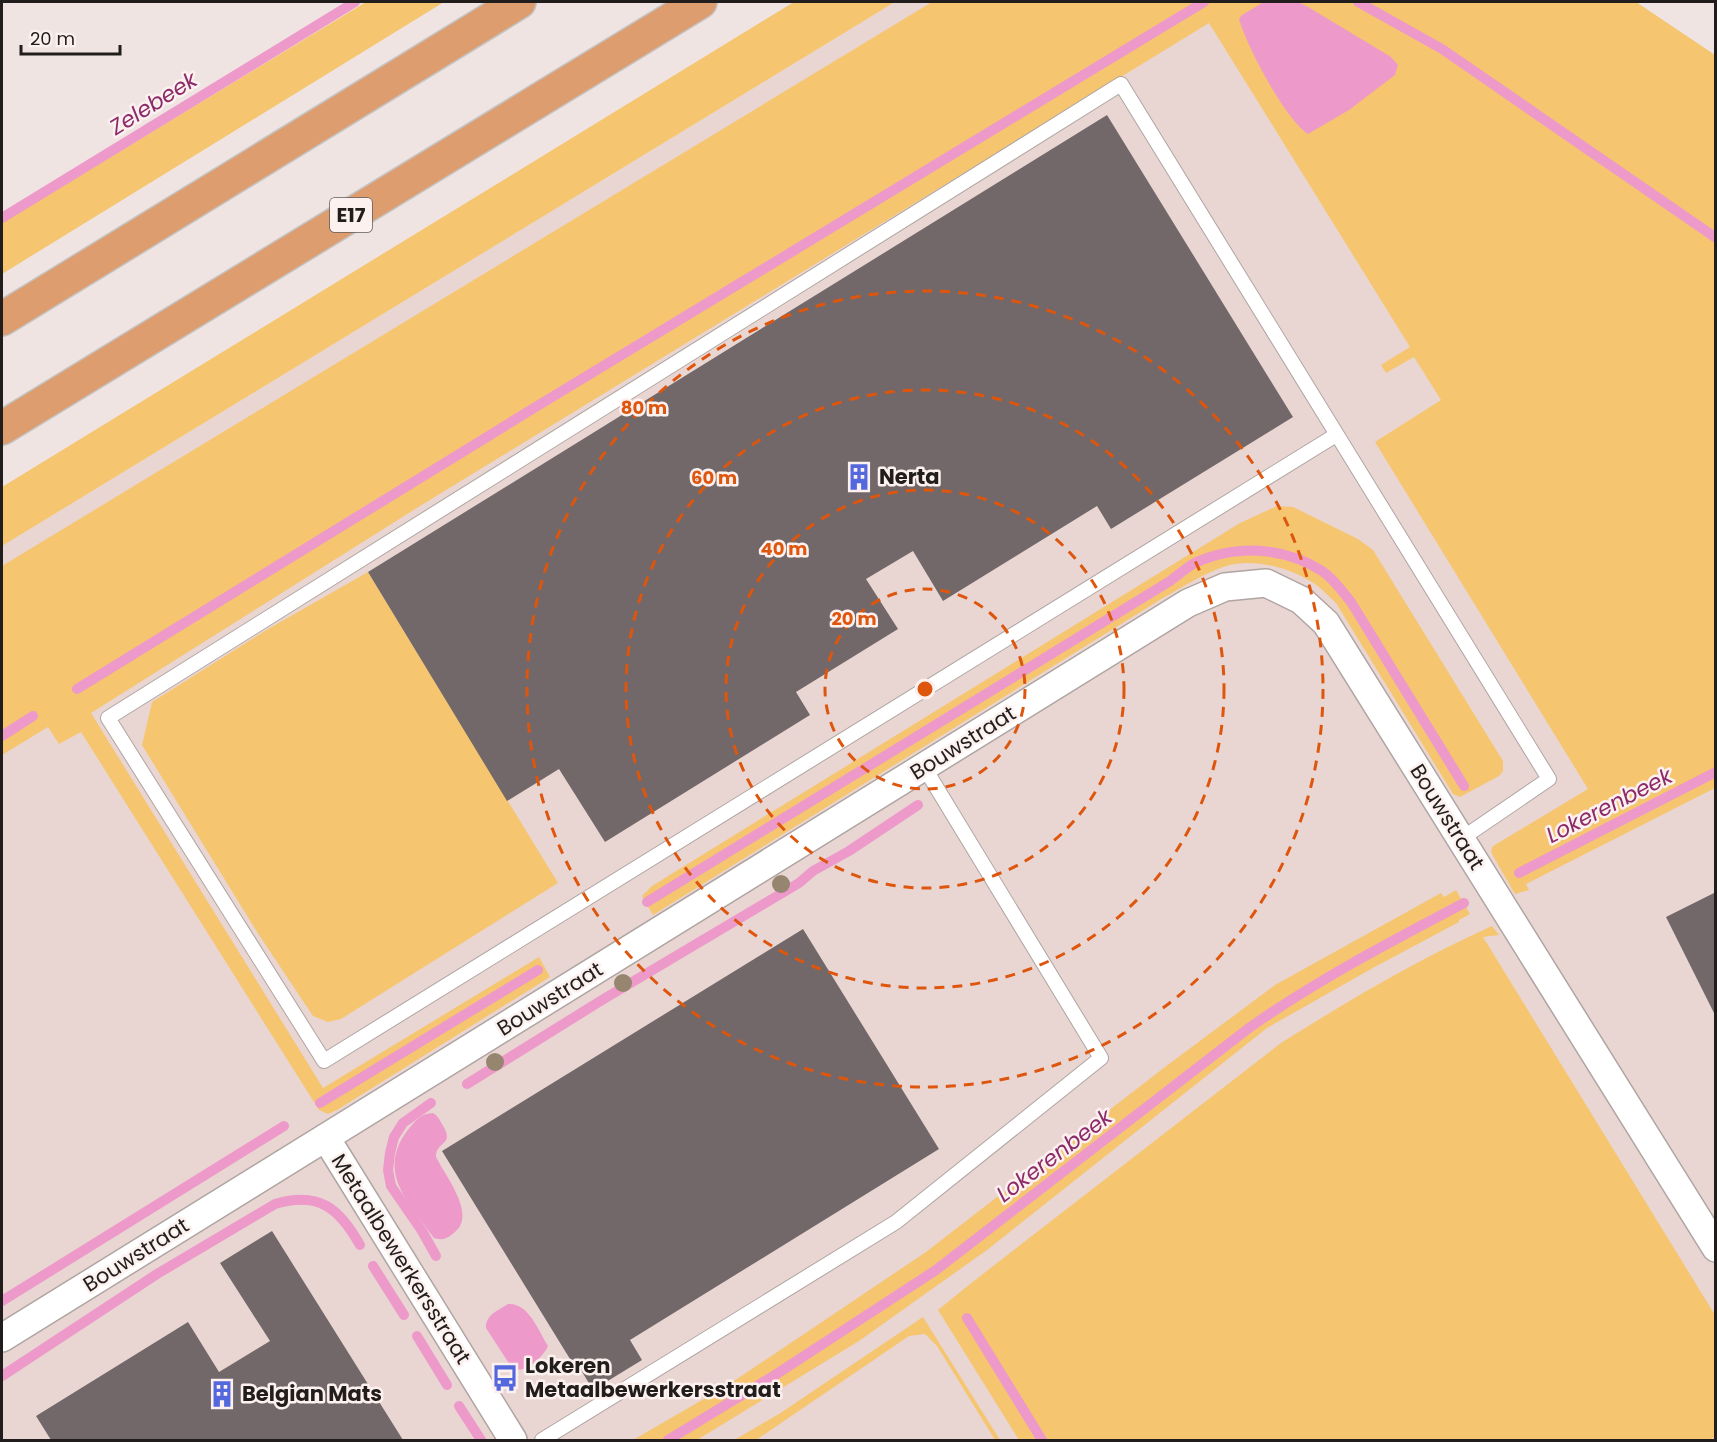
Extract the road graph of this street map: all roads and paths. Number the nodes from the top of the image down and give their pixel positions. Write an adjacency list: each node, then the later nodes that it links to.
1 (519, 2): 3 (highway)
2 (700, 2): 4 (highway, E17)
3 (2, 319)
4 (2, 428)
5 (1336, 435): 5 (lane); 7 (lane)
6 (924, 767): 7 (street, Bouwstraat); 8 (street, Bouwstraat); 12 (lane)
7 (1461, 839): 9 (street, Bouwstraat)
8 (326, 1138): 10 (street, Bouwstraat); 11 (street, Metaalbewerkersstraat)
9 (1711, 1231)
10 (2, 1338)
11 (513, 1440)
12 (542, 1440)

